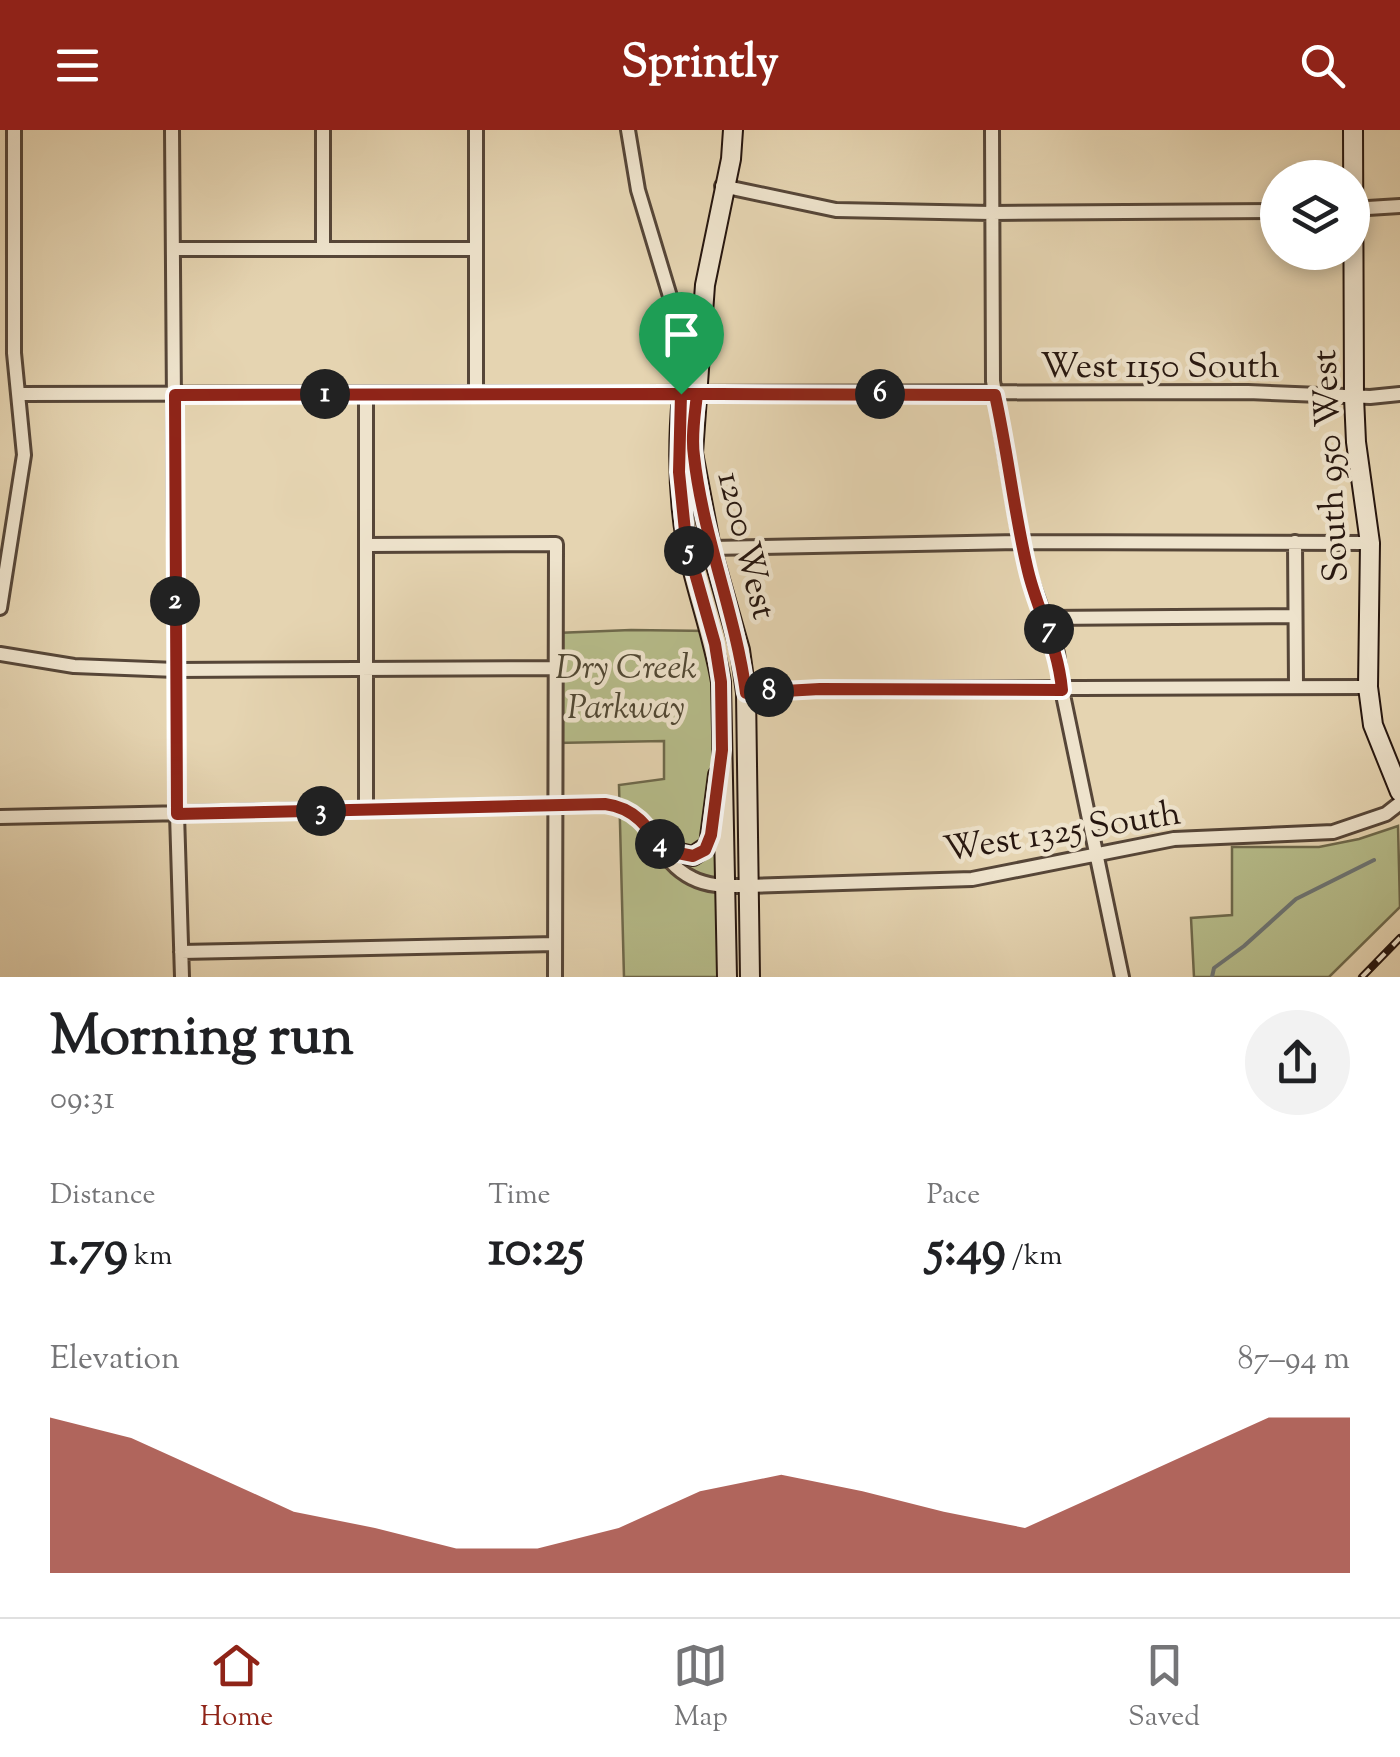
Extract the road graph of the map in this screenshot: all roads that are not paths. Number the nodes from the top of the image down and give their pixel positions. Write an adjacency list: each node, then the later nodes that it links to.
1 (14, 130): 22 (street)
2 (172, 130): 17 (street)
3 (323, 130): 16 (street)
4 (476, 130): 18 (street)
5 (628, 130): 20 (street)
6 (725, 130): 11 (street, 1200 West)
7 (733, 130): 11 (street, 1200 West)
8 (992, 130): 15 (street)
9 (1353, 130): 10 (street, South 950 West)
10 (1353, 160)
11 (722, 186): 15 (street); 20 (street, 1200 West); 24 (street, 1200 West)
12 (1400, 206): 13 (street)
13 (1370, 208)
14 (1260, 211): 15 (street)
15 (991, 213): 27 (street)
16 (323, 247): 17 (street); 18 (street)
17 (174, 249): 26 (street)
18 (476, 249): 21 (street)
19 (1353, 270): 28 (street, South 950 West)
20 (684, 365): 24 (street, 1200 West)
21 (476, 393): 23 (street, West 1150 South); 24 (street, West 1150 South)
22 (20, 394): 26 (street, West 1150 South); 34 (street)
23 (366, 394): 26 (street, West 1150 South); 32 (street)
24 (689, 394): 27 (street, West 1150 South); 33 (street, 1200 West); 45 (street, 1200 West)
25 (1400, 394): 28 (street, West 1150 South)
26 (175, 395): 40 (street)
27 (995, 395): 28 (street, West 1150 South); 29 (street)
28 (1354, 396): 31 (street, South 950 West)
29 (1021, 542): 30 (street); 33 (street); 36 (street)
30 (1294, 542): 31 (street); 35 (street)
31 (1370, 543): 42 (street, South 950 West)
32 (368, 545): 38 (street); 39 (street)
33 (711, 548): 44 (street, 1200 West)
34 (0, 608)
35 (1296, 616): 36 (street); 41 (street)
36 (1044, 618): 43 (street)
37 (0, 654): 40 (street)
38 (368, 668): 39 (street); 40 (street); 49 (street)
39 (555, 668): 48 (street)
40 (176, 670): 50 (street)
41 (1296, 686): 42 (street); 43 (street)
42 (1368, 687): 46 (street, South 950 West)
43 (1062, 690): 44 (street); 53 (street)
44 (746, 693): 55 (street, 1200 West)
45 (722, 750): 52 (street); 54 (street, 1200 West)
46 (1400, 792)
47 (1400, 802): 53 (street, West 1325 South)
48 (554, 805): 49 (street, West 1325 South); 52 (street, West 1325 South); 56 (street)
49 (366, 810): 50 (street, West 1325 South)
50 (177, 814): 51 (street, West 1325 South); 57 (street)
51 (0, 817)
52 (663, 850): 54 (street, West 1325 South)
53 (1098, 853): 55 (street, West 1325 South); 62 (street)
54 (727, 886): 55 (street, West 1325 South); 60 (street, 1200 West)
55 (747, 886): 61 (street, 1200 West)
56 (555, 944): 57 (street); 59 (street)
57 (181, 952): 58 (street)
58 (182, 977)
59 (554, 977)
60 (728, 977)
61 (750, 977)
62 (1122, 977)

